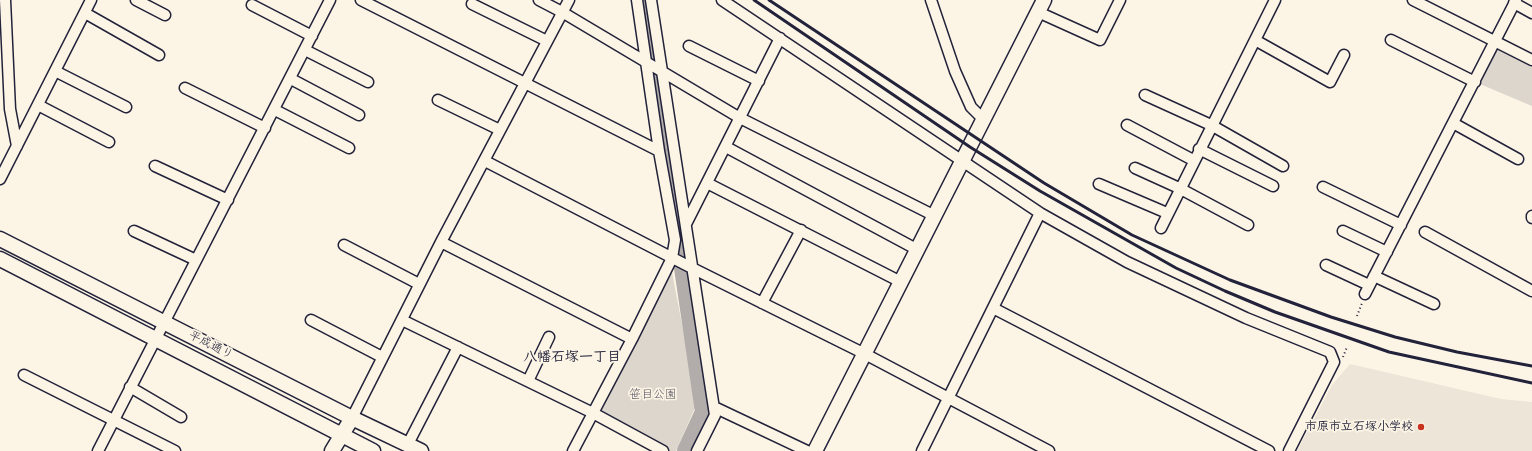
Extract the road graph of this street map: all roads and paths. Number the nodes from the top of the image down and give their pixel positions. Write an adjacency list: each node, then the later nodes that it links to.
1 (5, 0): 48 (street)
2 (91, 0): 20 (street)
3 (136, 0): 22 (street)
4 (330, 0): 23 (street)
5 (361, 0): 41 (street)
6 (539, 0): 19 (street)
7 (568, 0): 19 (street)
8 (637, 0): 34 (street)
9 (651, 0): 36 (street)
10 (722, 0): 24 (street)
11 (931, 0): 52 (street)
12 (1120, 0): 18 (street)
13 (1275, 0): 25 (street)
14 (1413, 0): 28 (street)
15 (1515, 2): 21 (street); 28 (street)
16 (472, 4): 27 (street)
17 (252, 5): 23 (street)
18 (1041, 6): 52 (street)
19 (562, 12): 27 (street); 34 (street)
20 (84, 13): 31 (street); 35 (street)
21 (1532, 13)
22 (165, 15)
23 (312, 36): 30 (street)
24 (780, 38): 38 (street); 65 (street)
25 (1255, 40): 32 (street); 55 (street)
26 (1391, 40): 40 (street)
27 (547, 41): 41 (street)
28 (1496, 42): 33 (street); 40 (street)
29 (689, 46): 38 (street)
30 (305, 50): 37 (street); 39 (street)
31 (159, 55)
32 (1344, 55)
33 (1532, 60)
34 (646, 62): 36 (street); 63 (street)
35 (55, 71): 46 (street); 47 (street)
36 (663, 73): 51 (street); 82 (street)
37 (291, 79): 49 (street); 50 (street)
38 (759, 81): 51 (street)
39 (368, 82)
40 (1475, 82): 53 (street)
41 (524, 84): 57 (street); 63 (street)
42 (185, 88): 56 (street)
43 (1145, 95): 55 (street)
44 (438, 100): 57 (street)
45 (0, 104): 48 (street)
46 (38, 105): 58 (street); 59 (street)
47 (126, 107)
48 (10, 109): 59 (street)
49 (275, 110): 56 (street); 61 (street)
50 (359, 115)
51 (740, 118): 60 (street); 81 (street)
52 (984, 120): 65 (street)
53 (1453, 124): 64 (street); 84 (street)
54 (1127, 125): 66 (street)
55 (1211, 125): 62 (street); 70 (street)
56 (265, 128): 78 (street)
57 (500, 130): 68 (street)
58 (109, 142)
59 (17, 146): 67 (street)
60 (726, 147): 73 (street); 93 (street)
61 (349, 148)
62 (1199, 149): 66 (street); 75 (street)
63 (659, 151): 95 (street)
64 (1518, 159)
65 (963, 160): 79 (street); 81 (street)
66 (1193, 160): 77 (street)
67 (4, 161): 72 (street)
68 (485, 161): 91 (street); 95 (street)
69 (155, 166): 78 (street)
70 (1283, 166)
71 (1135, 168): 77 (street)
72 (0, 179)
73 (707, 182): 82 (street); 86 (street)
74 (1098, 184): 80 (street)
75 (1273, 186)
76 (1323, 187): 84 (street)
77 (1179, 188): 80 (street); 83 (street)
78 (228, 200): 97 (street)
79 (1040, 213): 106 (street); 140 (street)
80 (1167, 213): 85 (street)
81 (935, 216): 93 (street)
82 (686, 224): 99 (street)
83 (1248, 225)
84 (1400, 225): 94 (street)
85 (1161, 228)
86 (801, 230): 100 (street); 104 (street)
87 (134, 231): 97 (street)
88 (1343, 231): 94 (street)
89 (1425, 232): 103 (street)
90 (0, 239): 109 (street, 平成通り)
91 (441, 242): 101 (street); 112 (street)
92 (344, 245): 101 (street)
93 (918, 250): 100 (street)
94 (1387, 252): 102 (street)
95 (672, 258): 99 (street); 112 (street)
96 (0, 260): 111 (street, 平成通り)
97 (196, 260): 109 (street)
98 (1326, 265): 102 (street)
99 (692, 268): 104 (street); 120 (street)
100 (901, 282): 114 (street)
101 (419, 284): 108 (street)
102 (1369, 285): 105 (street)
103 (1532, 290)
104 (762, 303): 114 (street)
105 (1434, 304)
106 (993, 308): 119 (street); 139 (street)
107 (311, 320): 115 (street)
108 (402, 320): 113 (street); 115 (street)
109 (165, 321): 111 (street); 123 (street, 平成通り)
110 (549, 337): 117 (street)
111 (155, 339): 118 (street); 125 (street, 平成通り)
112 (632, 339): 121 (street)
113 (458, 347): 117 (street); 126 (street)
114 (864, 354): 119 (street); 136 (street)
115 (382, 357): 123 (street)
116 (24, 375): 124 (street)
117 (528, 381): 121 (street)
118 (130, 387): 122 (street); 124 (street)
119 (948, 399): 137 (street); 138 (street)
120 (714, 407): 134 (street); 135 (street)
121 (593, 413): 132 (street); 133 (street)
122 (181, 417)
123 (352, 418): 125 (street); 126 (street, 平成通り)
124 (113, 421): 127 (street); 128 (street)
125 (342, 435): 129 (street); 130 (street, 平成通り)
126 (408, 444): 131 (street, 平成通り)
127 (98, 451)
128 (175, 451)
129 (332, 451)
130 (372, 451)
131 (421, 451)
132 (573, 451)
133 (663, 451)
134 (697, 451)
135 (807, 451)
136 (815, 451)
137 (922, 451)
138 (1049, 451)
139 (1269, 451)
140 (1289, 451)

